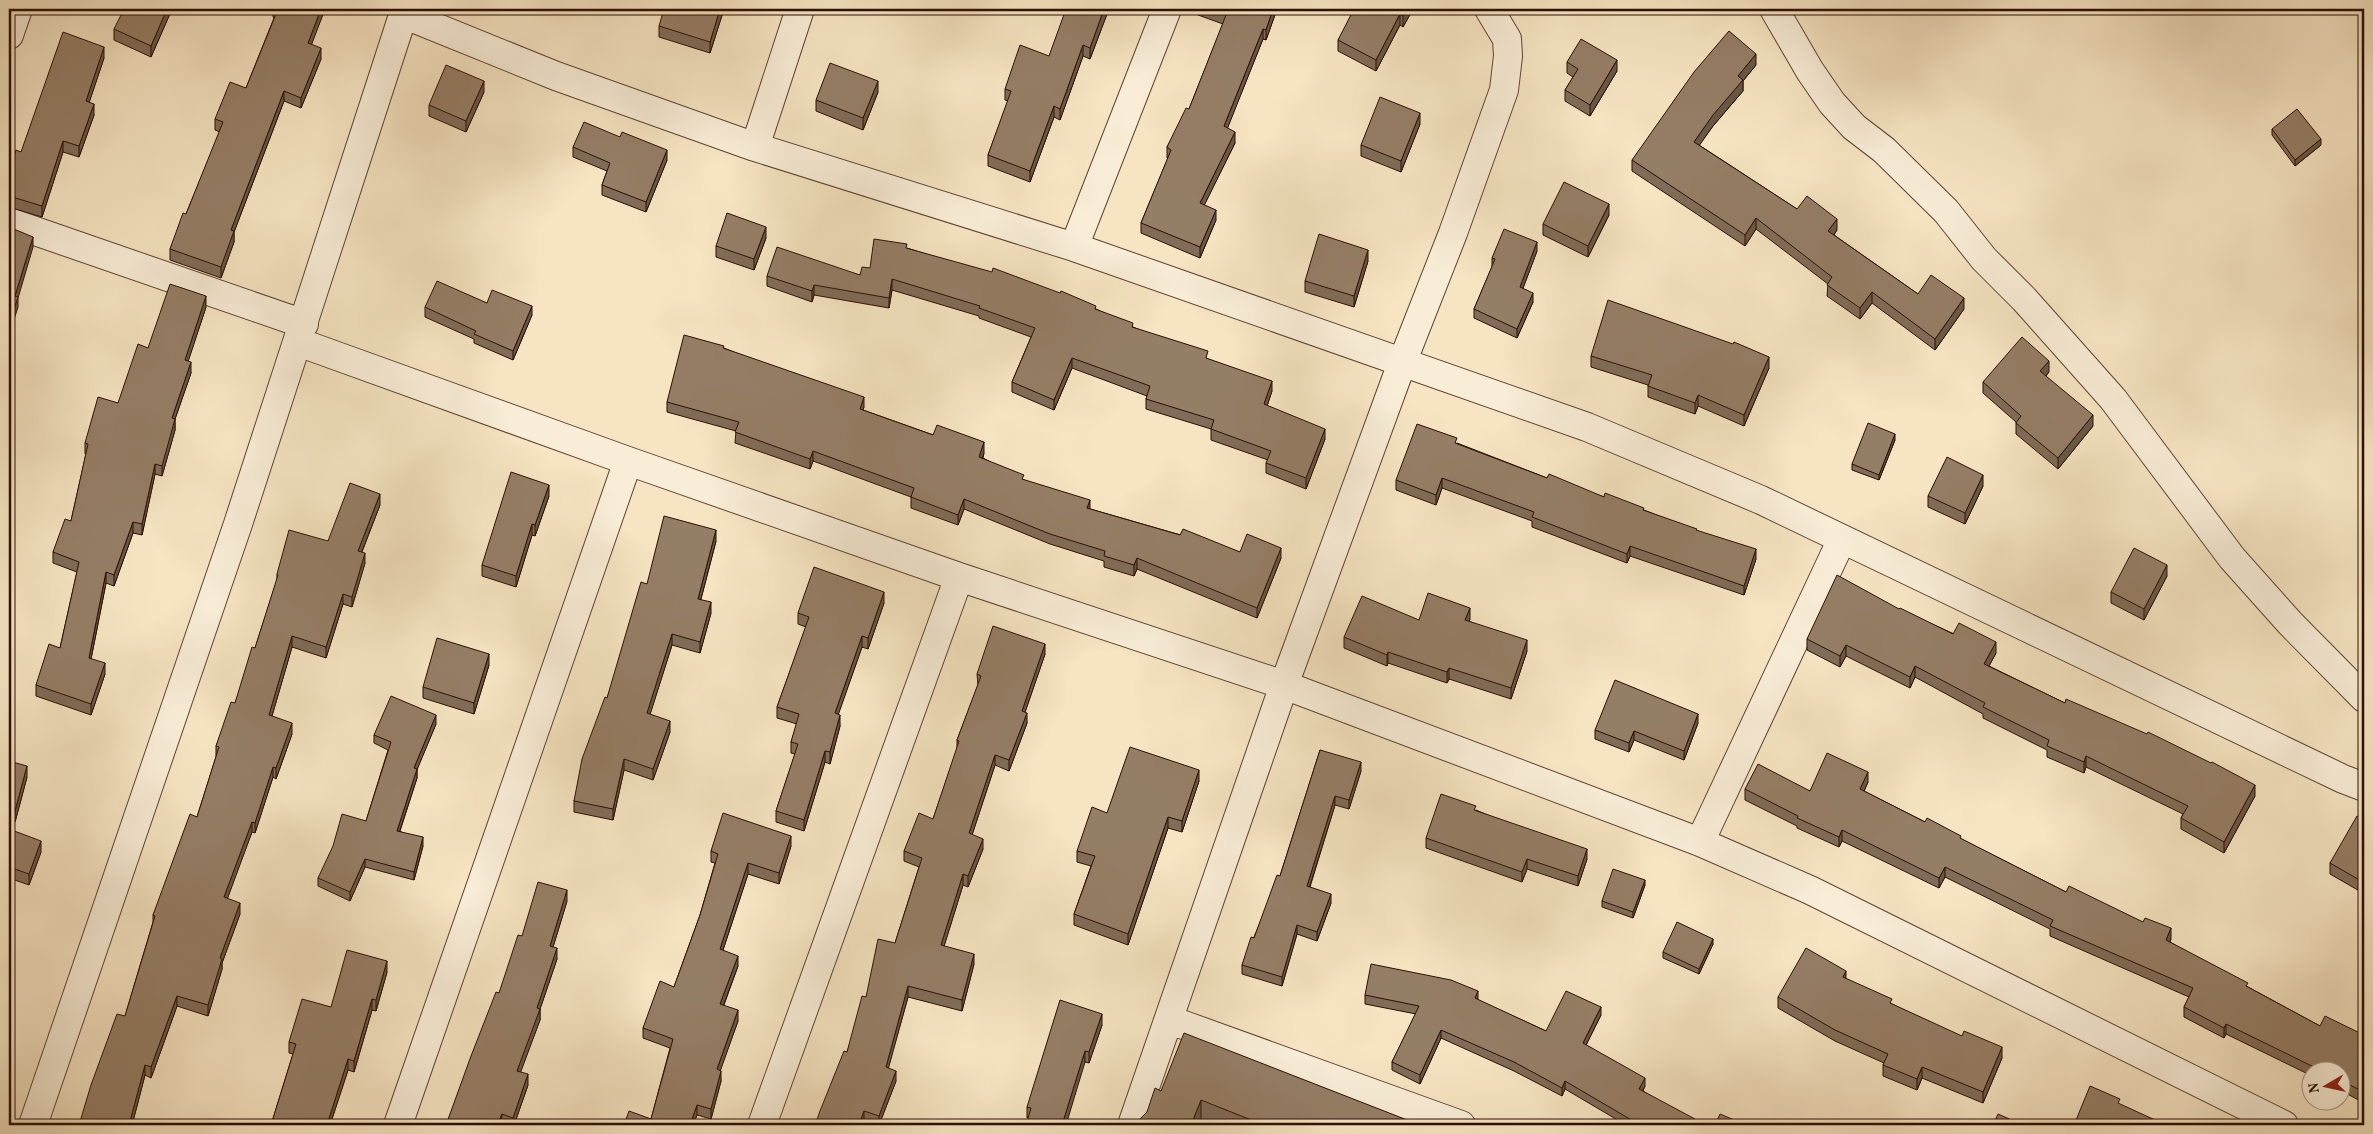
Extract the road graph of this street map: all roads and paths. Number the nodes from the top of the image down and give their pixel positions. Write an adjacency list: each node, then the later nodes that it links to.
1 (18, 9): 7 (street)
2 (800, 9): 8 (street)
3 (1167, 9): 10 (street)
4 (1489, 9): 12 (street)
5 (1774, 9): 17 (street)
6 (404, 12): 8 (street); 11 (street)
7 (9, 35)
8 (755, 147): 10 (street)
9 (9, 222): 11 (street)
10 (1074, 247): 12 (street)
11 (301, 333): 13 (street); 21 (street)
12 (1402, 363): 14 (street); 16 (street)
13 (628, 461): 15 (street); 22 (street)
14 (1842, 539): 18 (street); 19 (street)
15 (959, 577): 16 (street); 23 (street)
16 (1284, 685): 19 (street); 20 (street)
17 (2364, 698)
18 (2364, 787)
19 (1700, 842): 26 (street)
20 (1170, 1020): 24 (street); 25 (street)
21 (33, 1125)
22 (398, 1125)
23 (762, 1125)
24 (1132, 1125)
25 (1461, 1125)
26 (2284, 1125)

